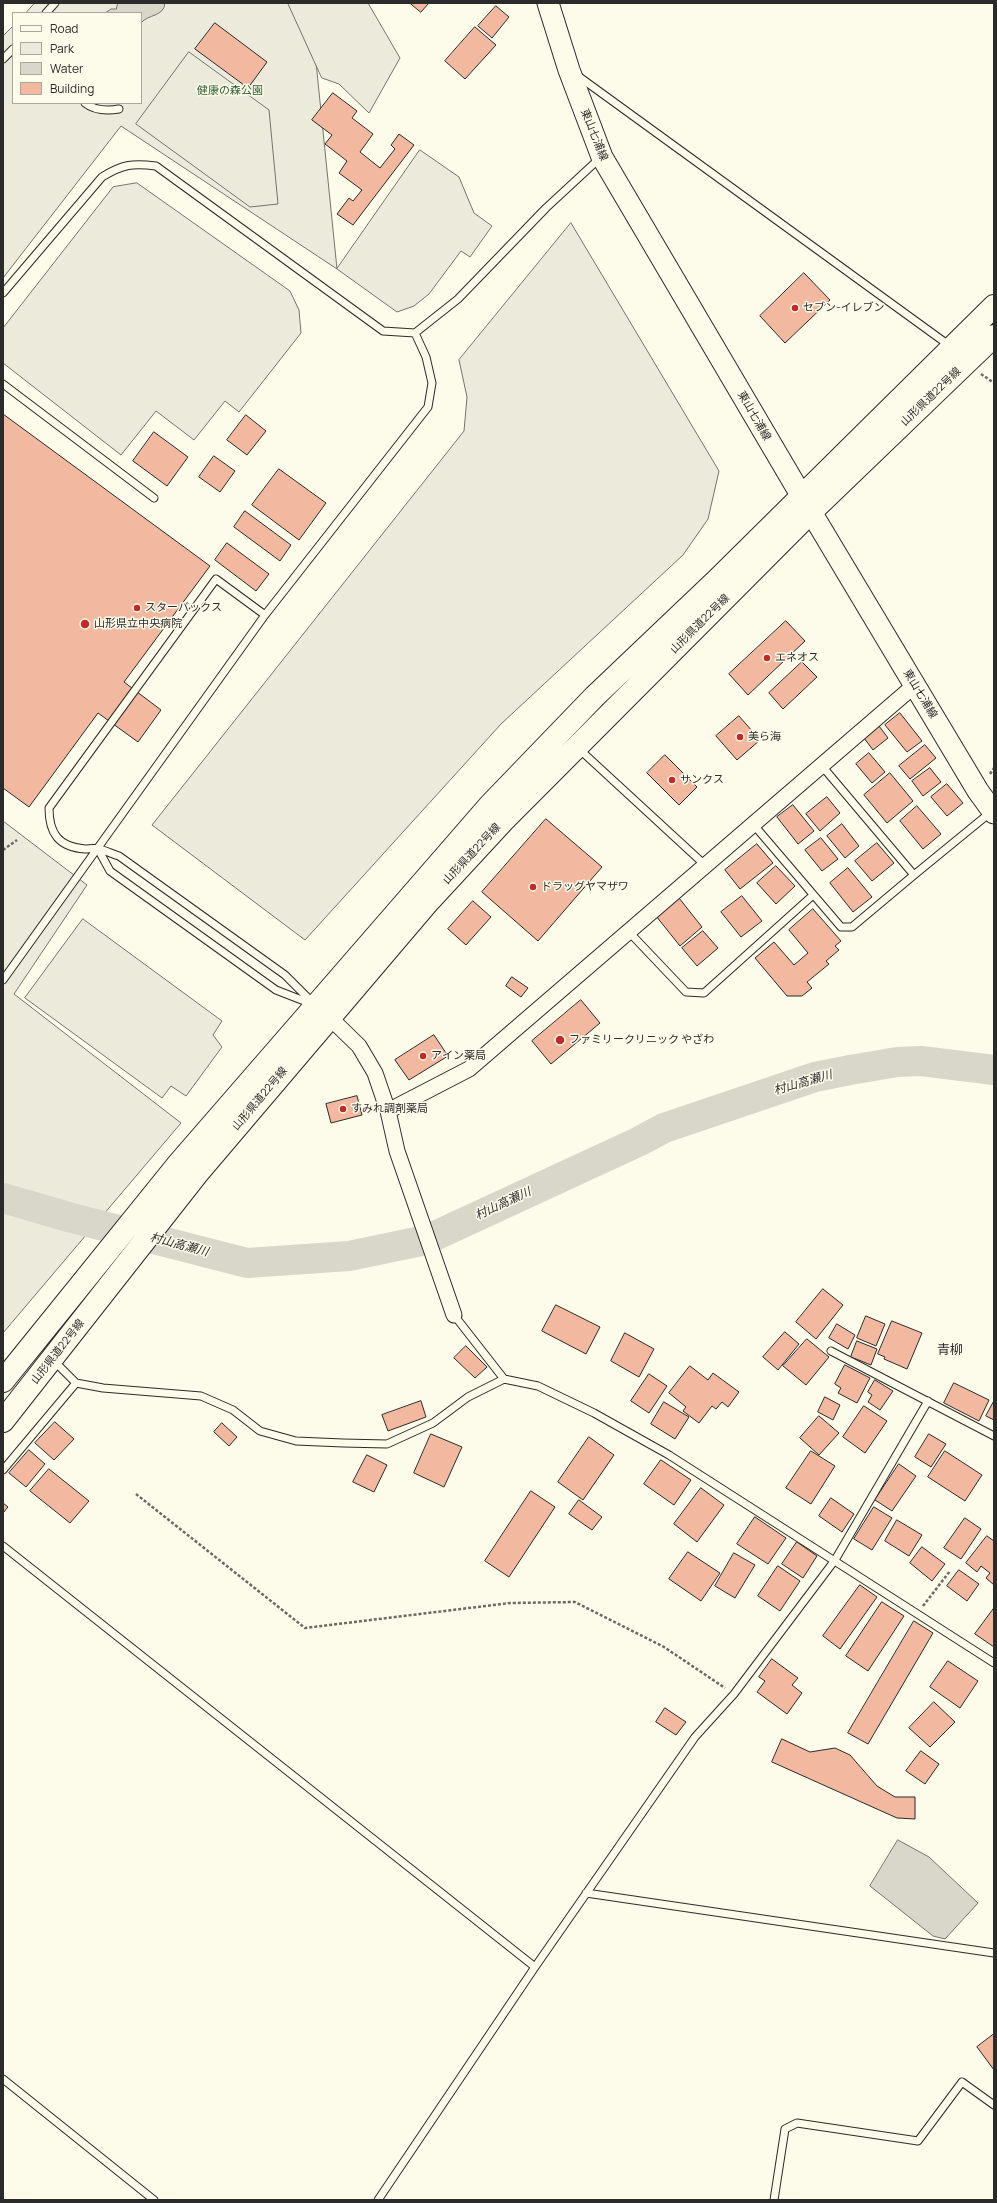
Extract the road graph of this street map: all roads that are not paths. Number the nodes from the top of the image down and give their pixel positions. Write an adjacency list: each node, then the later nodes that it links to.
1 (55, 3): 3 (lane)
2 (548, 3): 6 (main road, 東山七浦線)
3 (47, 12)
4 (12, 50): 5 (lane)
5 (3, 59)
6 (569, 70): 9 (main road, 東山七浦線); 14 (lane)
7 (86, 104): 8 (lane)
8 (119, 109)
9 (602, 156): 12 (lane); 17 (main road, 東山七浦線)
10 (3, 292): 12 (lane)
11 (994, 306): 14 (main road, 山形県道22号線)
12 (415, 333): 18 (lane)
13 (994, 336): 17 (main road, 山形県道22号線)
14 (952, 347): 17 (main road, 山形県道22号線)
15 (3, 384): 16 (lane)
16 (154, 498)
17 (806, 504): 19 (main road, 東山七浦線); 20 (main road, 山形県道22号線); 30 (main road, 山形県道22号線)
18 (266, 615): 24 (lane); 24 (lane)
19 (915, 685): 21 (street); 22 (main road, 東山七浦線)
20 (577, 747): 25 (lane); 30 (main road, 山形県道22号線)
21 (822, 766): 23 (street); 26 (lane)
22 (993, 812): 26 (lane)
23 (753, 824): 25 (street); 27 (lane)
24 (98, 849): 29 (lane); 30 (lane); 30 (lane)
25 (705, 865): 28 (street)
26 (914, 875): 27 (lane)
27 (812, 896): 28 (lane)
28 (629, 932): 31 (street)
29 (3, 980)
30 (322, 1011): 31 (street); 32 (main road, 山形県道22号線)
31 (388, 1111): 33 (street)
32 (188, 1168): 35 (main road, 山形県道22号線); 37 (main road, 山形県道22号線)
33 (454, 1315): 36 (lane)
34 (831, 1351): 39 (lane)
35 (52, 1359): 38 (lane); 40 (main road, 山形県道22号線)
36 (504, 1379): 38 (lane); 44 (lane)
37 (3, 1381)
38 (76, 1383): 42 (lane)
39 (928, 1401): 41 (lane); 44 (lane)
40 (3, 1420)
41 (994, 1436)
42 (3, 1470)
43 (3, 1546): 48 (lane)
44 (835, 1560): 45 (lane); 46 (lane)
45 (994, 1664)
46 (586, 1893): 47 (lane); 48 (lane)
47 (994, 1953)
48 (535, 1967): 52 (lane)
49 (3, 2079): 51 (lane)
50 (994, 2105): 53 (lane)
51 (154, 2200)
52 (378, 2200)
53 (774, 2200)

